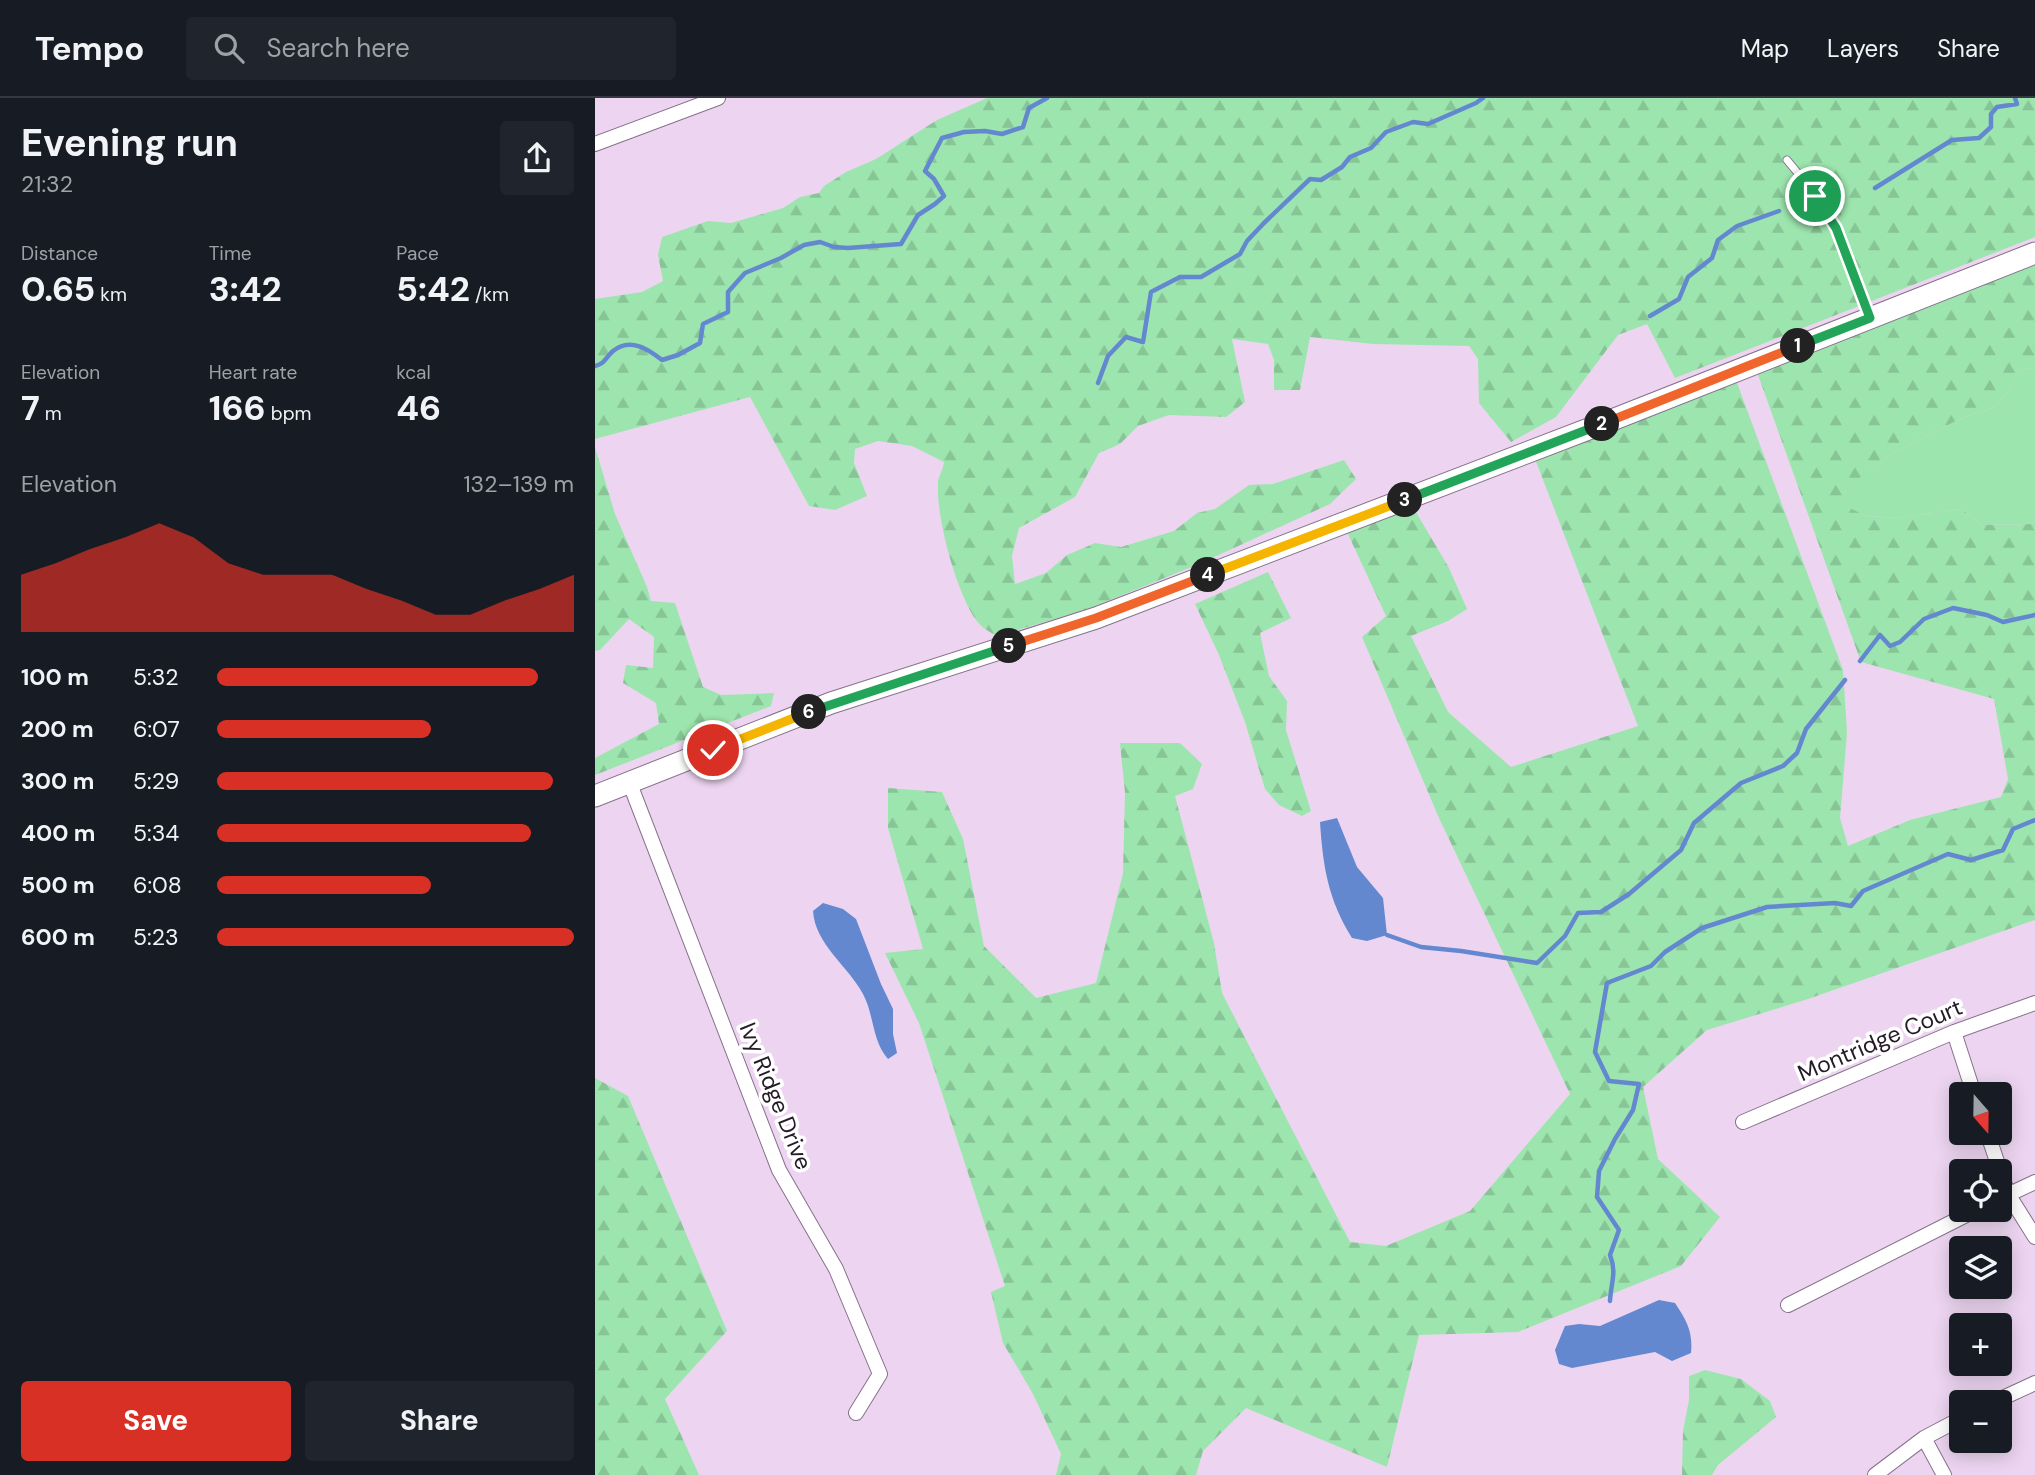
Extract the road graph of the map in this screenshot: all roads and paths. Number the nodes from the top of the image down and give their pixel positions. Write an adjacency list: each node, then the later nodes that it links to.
1 (717, 98): 2 (street)
2 (595, 144)
3 (1787, 160): 5 (lane)
4 (2035, 253): 5 (street)
5 (1870, 318): 6 (street)
6 (630, 784): 7 (street); 20 (street, Ivy Ridge Drive)
7 (595, 796)
8 (2035, 1003): 9 (street, Montridge Court)
9 (1954, 1032): 10 (street); 11 (street, Montridge Court)
10 (1970, 1082)
11 (1743, 1122)
12 (2035, 1182): 13 (street)
13 (2012, 1192)
14 (2012, 1207): 16 (street)
15 (1952, 1222): 17 (street)
16 (2035, 1237)
17 (1788, 1305)
18 (2035, 1383): 19 (street)
19 (2012, 1394)
20 (856, 1413)
21 (1949, 1425): 22 (street)
22 (1924, 1438): 23 (street); 24 (street)
23 (1875, 1475)
24 (1944, 1475)

